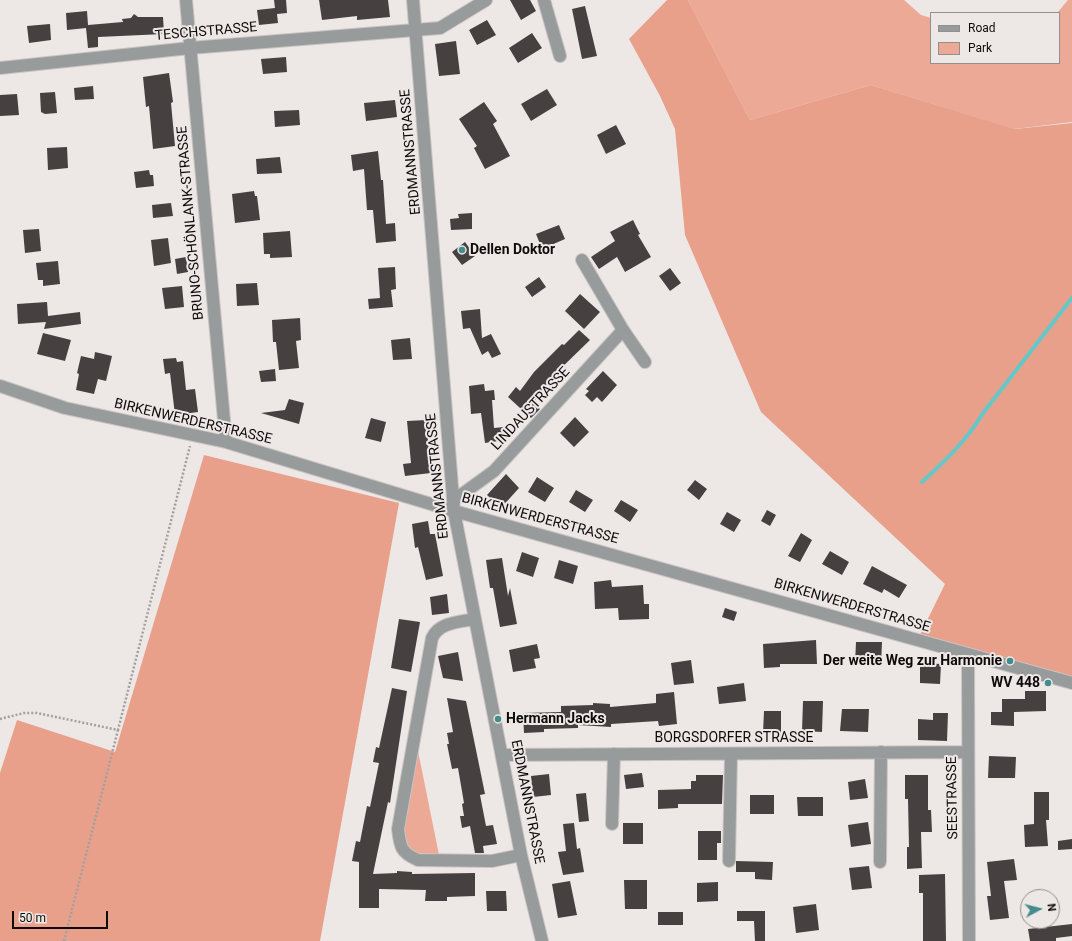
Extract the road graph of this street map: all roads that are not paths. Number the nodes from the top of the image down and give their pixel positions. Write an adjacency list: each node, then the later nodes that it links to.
1 (186, 0): 6 (street, BRUNO-SCHÖNLANK-STRASSE)
2 (414, 0): 5 (street, ERDMANNSTRASSE)
3 (486, 0): 5 (street, TESCHSTRASSE)
4 (544, 0): 7 (street)
5 (416, 30): 6 (street, TESCHSTRASSE); 14 (street, ERDMANNSTRASSE)
6 (190, 48): 8 (street, TESCHSTRASSE); 13 (street, BRUNO-SCHÖNLANK-STRASSE)
7 (560, 56)
8 (0, 68)
9 (582, 260): 10 (street)
10 (623, 330): 11 (street); 14 (street, LINDAUSTRASSE)
11 (645, 362)
12 (0, 386): 13 (street, BIRKENWERDERSTRASSE)
13 (226, 442): 14 (street, BIRKENWERDERSTRASSE)
14 (454, 505): 15 (street, ERDMANNSTRASSE); 16 (street, BIRKENWERDERSTRASSE)
15 (475, 619): 22 (street, ERDMANNSTRASSE); 24 (street)
16 (968, 654): 17 (street, BIRKENWERDERSTRASSE); 19 (street, SEESTRASSE)
17 (1072, 683)
18 (881, 752): 19 (street, BORGSDORFER STRASSE); 21 (street, BORGSDORFER STRASSE); 26 (street)
19 (967, 752): 28 (street, SEESTRASSE)
20 (614, 754): 21 (street, BORGSDORFER STRASSE); 22 (street, BORGSDORFER STRASSE); 23 (street)
21 (731, 754): 25 (street)
22 (502, 755): 24 (street, ERDMANNSTRASSE)
23 (612, 824)
24 (522, 855): 27 (street, ERDMANNSTRASSE)
25 (729, 861)
26 (880, 862)
27 (542, 941)
28 (969, 941)

